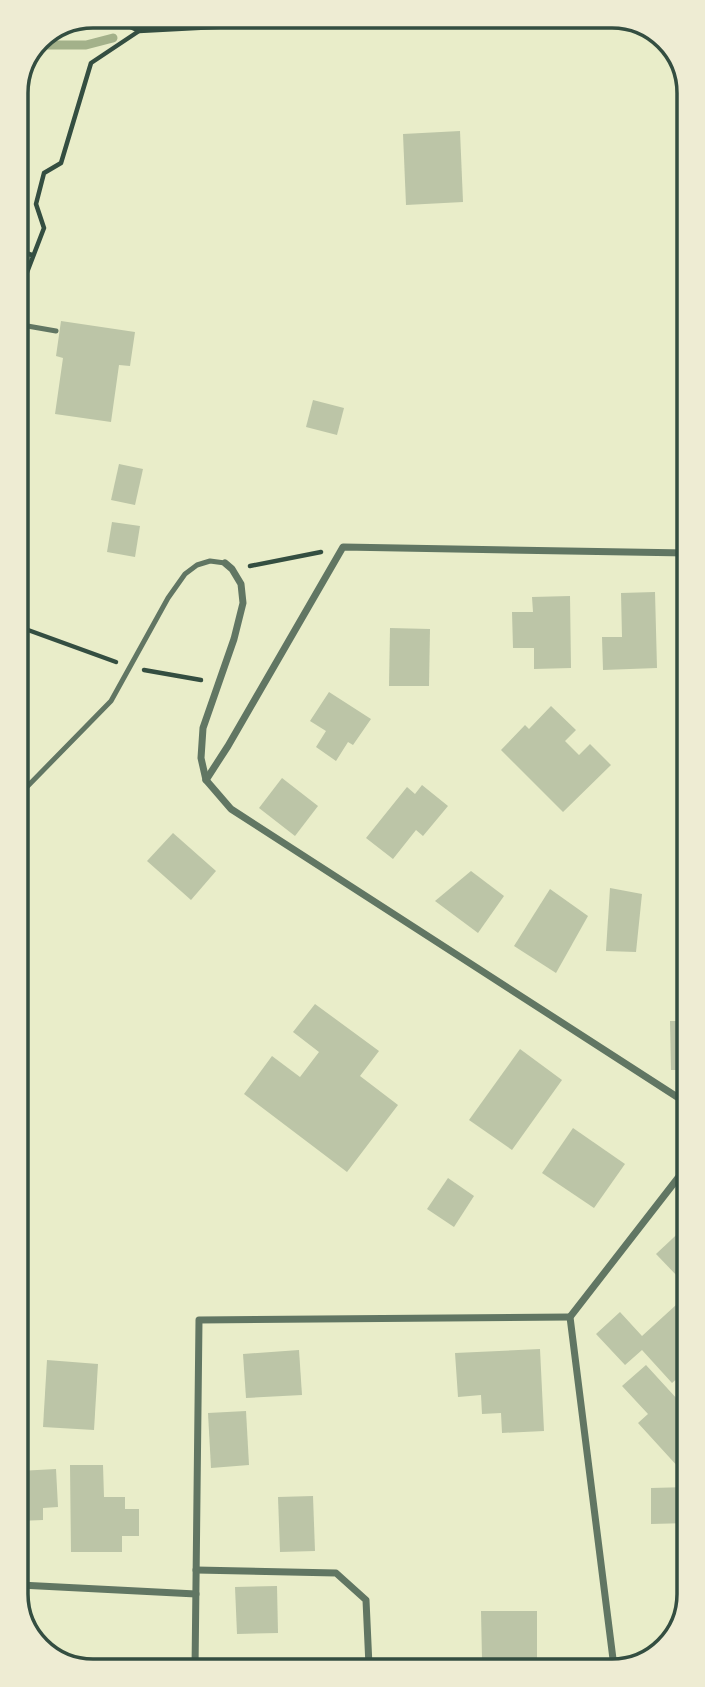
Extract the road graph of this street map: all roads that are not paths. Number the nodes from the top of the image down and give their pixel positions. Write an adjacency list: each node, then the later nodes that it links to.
1 (28, 326): 2 (lane)
2 (56, 331)
3 (677, 553): 5 (street)
4 (225, 563): 5 (street); 6 (lane)
5 (206, 780): 7 (street)
6 (28, 786)
7 (677, 1097)
8 (677, 1179): 9 (street)
9 (570, 1317): 10 (street); 15 (street)
10 (196, 1570): 12 (street); 14 (street)
11 (28, 1585): 12 (street)
12 (196, 1594): 13 (street)
13 (195, 1659)
14 (369, 1659)
15 (613, 1659)

